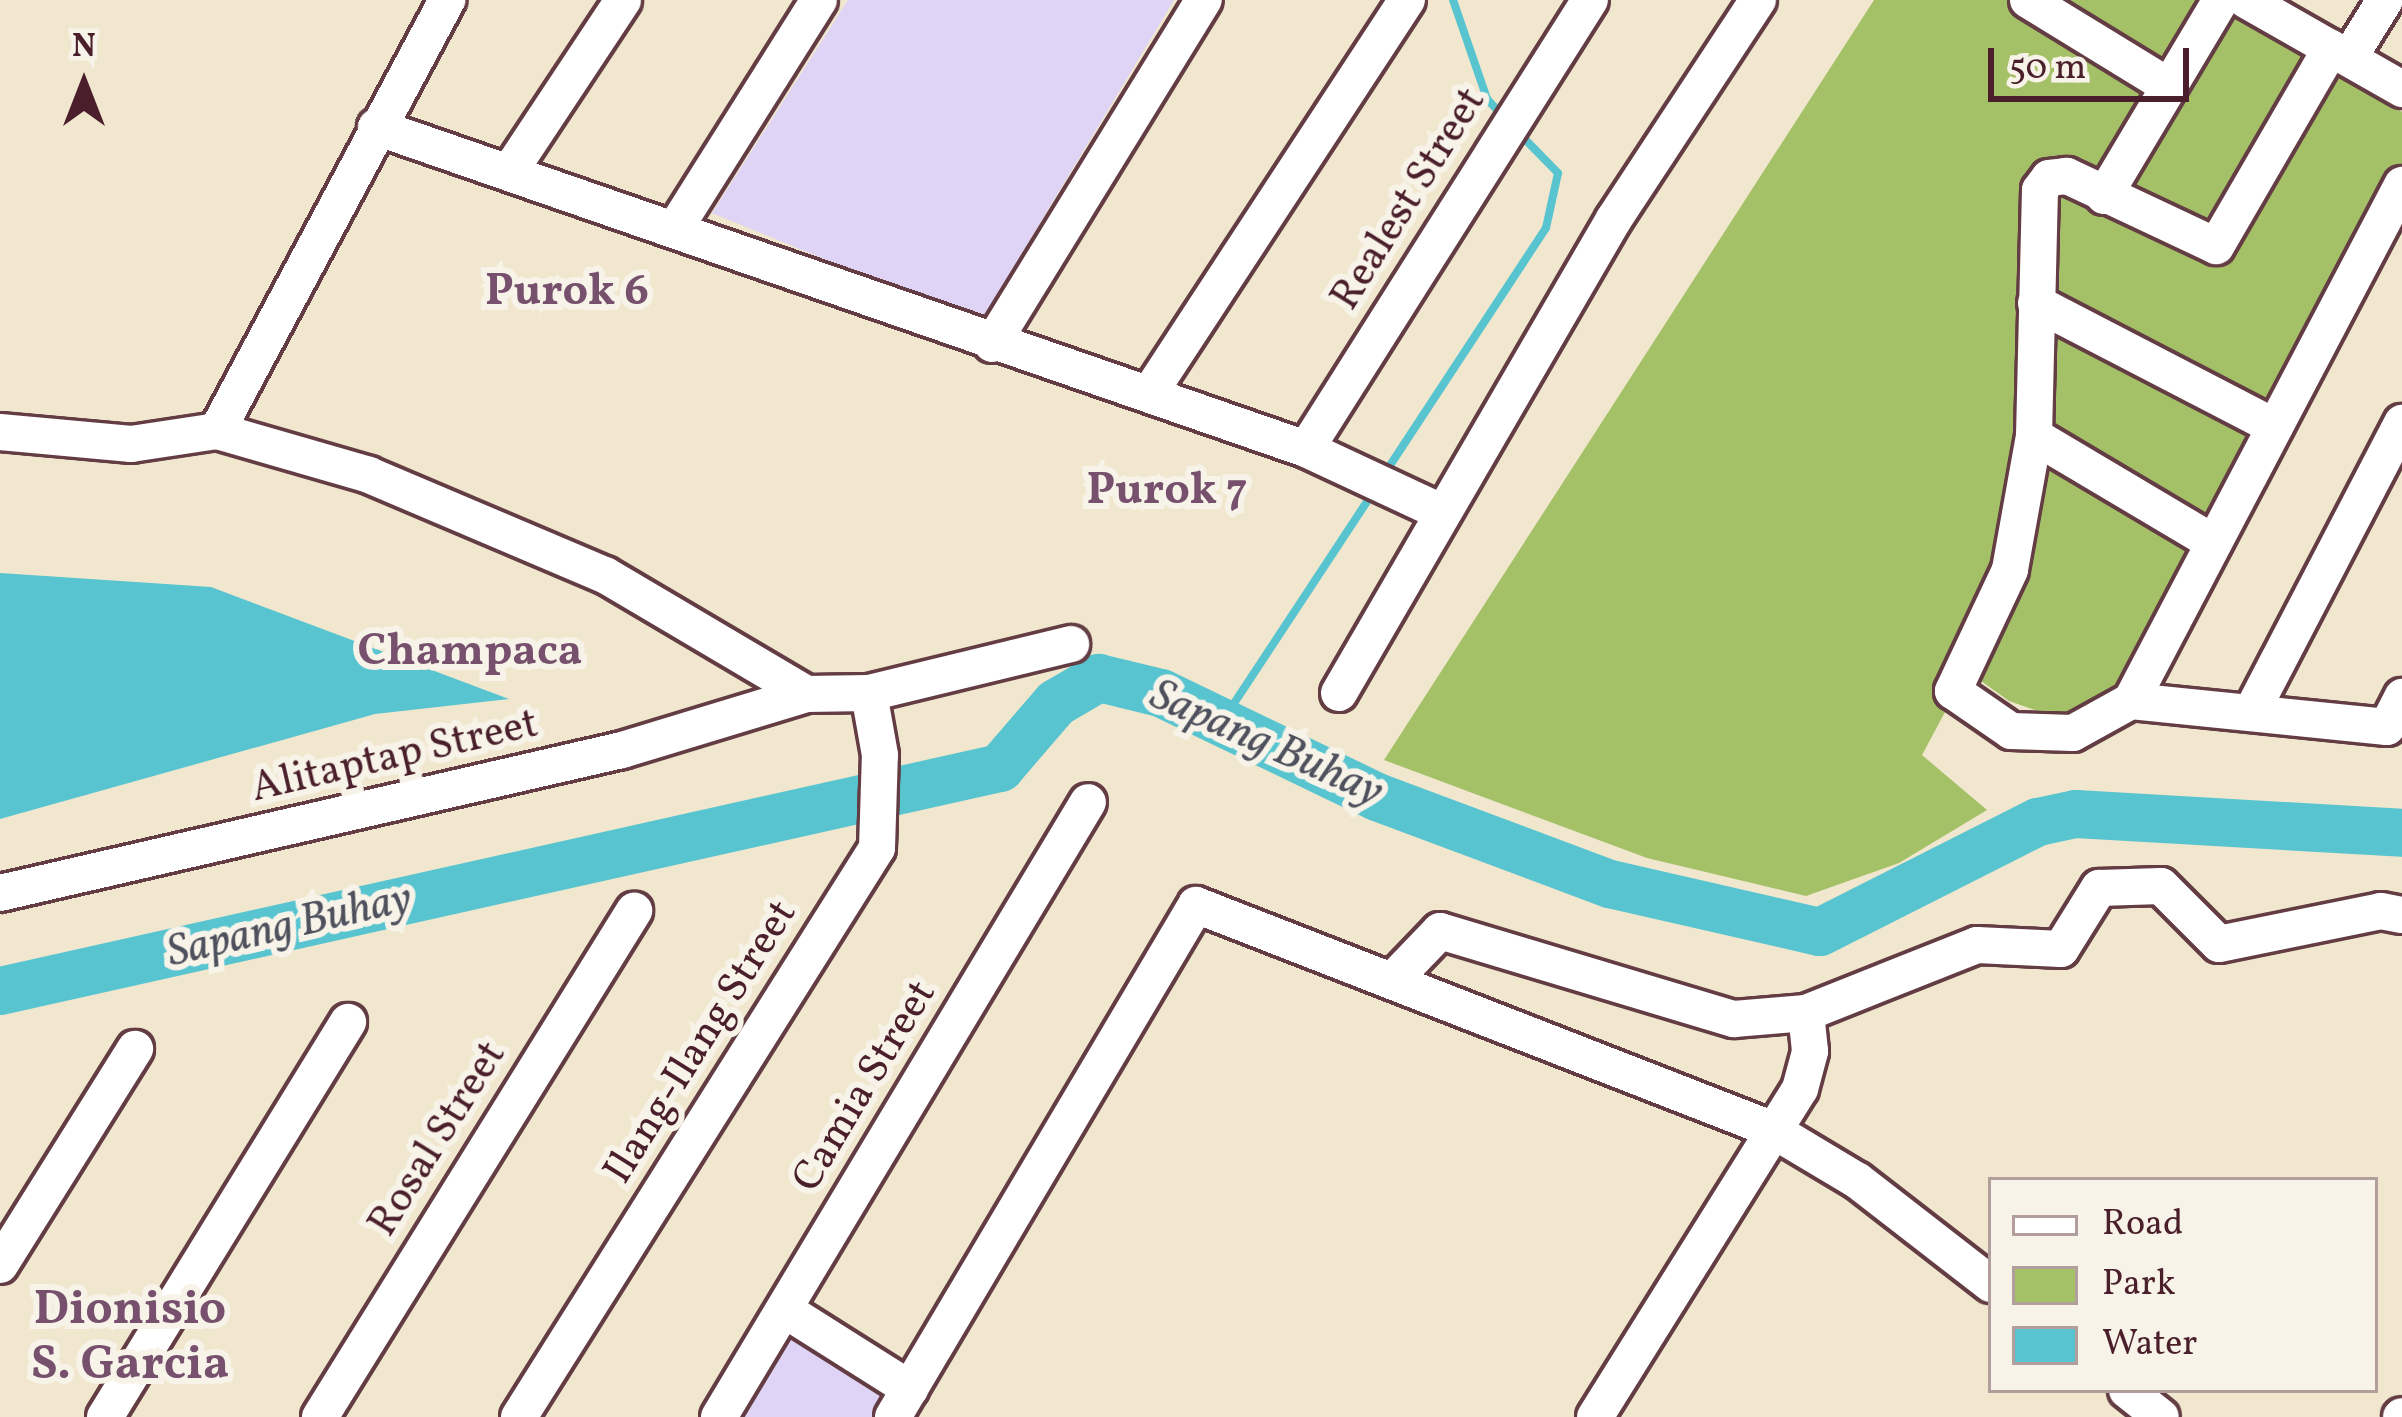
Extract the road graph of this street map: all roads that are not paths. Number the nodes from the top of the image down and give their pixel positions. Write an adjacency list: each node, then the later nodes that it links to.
1 (447, 0): 15 (street)
2 (623, 0): 16 (street)
3 (819, 0): 19 (street)
4 (1204, 0): 21 (street)
5 (1407, 0): 22 (street)
6 (1590, 0): 28 (street, Realest Street)
7 (1758, 0): 29 (street)
8 (2028, 0): 13 (street)
9 (2221, 0): 13 (street)
10 (2246, 0): 12 (street)
11 (2385, 0): 12 (street)
12 (2340, 53): 14 (street); 18 (street)
13 (2165, 84): 18 (street)
14 (2402, 89)
15 (376, 127): 16 (street); 25 (street)
16 (512, 168): 19 (street)
17 (2402, 185): 24 (street)
18 (2104, 196): 20 (street)
19 (676, 226): 21 (street)
20 (2036, 303): 24 (street); 27 (street)
21 (992, 344): 22 (street)
22 (1149, 394): 28 (street)
23 (2402, 423): 37 (street)
24 (2275, 428): 30 (street)
25 (217, 431): 26 (street); 34 (street)
26 (0, 433)
27 (2034, 436): 30 (street); 36 (street)
28 (1306, 449): 29 (street)
29 (1441, 512): 33 (street)
30 (2214, 543): 36 (street)
31 (1071, 644): 32 (street, Alitaptap Street)
32 (869, 693): 34 (street, Alitaptap Street); 54 (street, Ilang-Ilang Street)
33 (1340, 693)
34 (806, 694): 39 (street, Alitaptap Street)
35 (2402, 697): 37 (street)
36 (2131, 701): 37 (street)
37 (2252, 711)
38 (1088, 802): 49 (street, Camia Street)
39 (0, 893)
40 (634, 911): 53 (street, Rosal Street)
41 (2402, 915): 43 (street)
42 (1393, 980): 43 (street); 46 (street); 51 (street)
43 (1806, 1012): 46 (street)
44 (348, 1022): 52 (street)
45 (135, 1049): 47 (street)
46 (1771, 1129): 48 (street); 56 (street)
47 (0, 1265)
48 (1988, 1282)
49 (785, 1310): 51 (street); 55 (street, Camia Street)
50 (2131, 1393): 57 (street)
51 (902, 1403)
52 (105, 1417)
53 (320, 1417)
54 (519, 1417)
55 (719, 1417)
56 (1594, 1417)
57 (2162, 1417)

